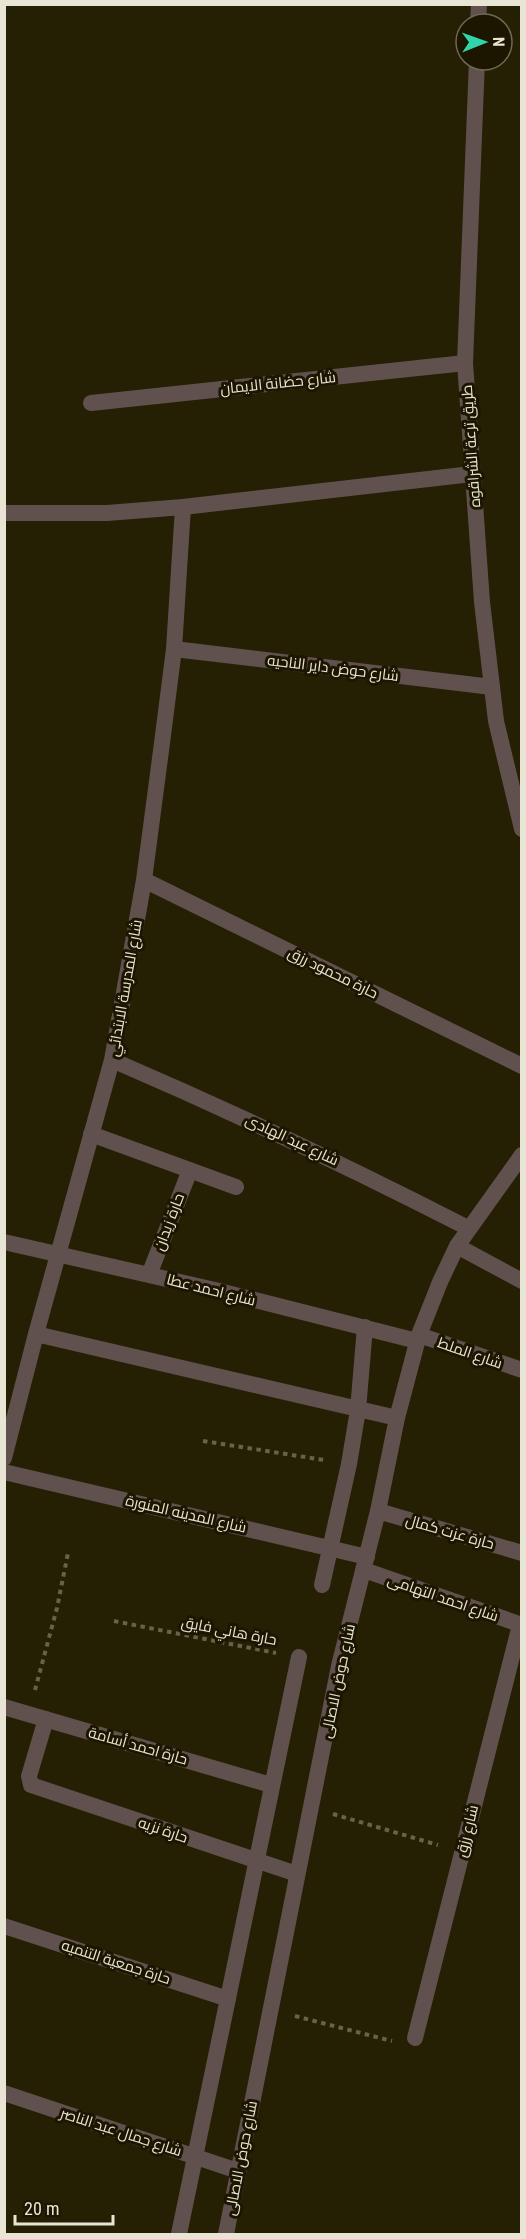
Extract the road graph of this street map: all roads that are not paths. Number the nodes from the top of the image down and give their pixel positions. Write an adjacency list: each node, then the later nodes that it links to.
1 (477, 72): 2 (street, طريق ترعة الشراقوه)
2 (465, 363): 3 (street, شارع حضانة الايمان); 4 (street, طريق ترعة الشراقوه)
3 (91, 403)
4 (472, 474): 5 (street); 8 (street, طريق ترعة الشراقوه)
5 (183, 507): 6 (street); 7 (street, شارع المدرسة الابتدائي)
6 (4, 513)
7 (174, 649): 8 (street, شارع حوض داير الناحيه); 10 (street, شارع المدرسة الابتدائي)
8 (492, 687): 9 (street, طريق ترعة الشراقوه)
9 (522, 829)
10 (144, 880): 11 (street, شارع المدرسة الابتدائي); 12 (street, حارة محمود رزق)
11 (112, 1060): 13 (street, شارع المدرسة الابتدائي); 17 (street, شارع عبد الهادى)
12 (522, 1066)
13 (92, 1134): 15 (street); 20 (street, شارع المدرسة الابتدائي)
14 (522, 1155): 17 (street, شارع حوض الاصالى)
15 (190, 1170): 16 (street); 21 (street, حارة زيدان)
16 (236, 1187)
17 (468, 1228): 19 (street, شارع حوض الاصالى)
18 (4, 1242): 20 (street, شارع احمد عطا)
19 (458, 1246): 22 (street); 25 (street, شارع حوض الاصالى)
20 (58, 1254): 21 (street, شارع احمد عطا); 24 (street, شارع المدرسة الابتدائي)
21 (149, 1275): 23 (street, شارع احمد عطا)
22 (522, 1281)
23 (365, 1327): 25 (street, شارع احمد عطا); 27 (street)
24 (36, 1334): 27 (street); 29 (street, شارع المدرسة الابتدائي)
25 (418, 1338): 26 (street, شارع الملط); 28 (street, شارع حوض الاصالى)
26 (522, 1370)
27 (358, 1410): 28 (street); 32 (street)
28 (397, 1418): 31 (street, شارع حوض الاصالى)
29 (4, 1458)
30 (4, 1472): 32 (street, شارع المدينه المنورة)
31 (378, 1511): 33 (street, حارة عزت كمال); 34 (street, شارع حوض الاصالى)
32 (330, 1548): 34 (street, شارع المدينه المنورة); 35 (street)
33 (522, 1553)
34 (366, 1564): 36 (street, شارع احمد التهامى); 42 (street, شارع حوض الاصالى)
35 (322, 1585)
36 (521, 1625): 45 (street, شارع رزق)
37 (299, 1657): 40 (street)
38 (4, 1707): 39 (street, حارة احمد أسامة)
39 (46, 1719): 40 (street, حارة احمد أسامة); 41 (street, حارة نزيه)
40 (271, 1785): 41 (street)
41 (257, 1862): 42 (street, حارة نزيه); 44 (street)
42 (297, 1874): 48 (street, شارع حوض الاصالى)
43 (4, 1926): 44 (street, حارة جمعية التنميه)
44 (228, 1999): 47 (street)
45 (415, 2038)
46 (4, 2093): 47 (street, شارع جمال عبد الناصر)
47 (195, 2157): 48 (street, شارع جمال عبد الناصر); 49 (street)
48 (238, 2171): 50 (street, شارع حوض الاصالى)
49 (179, 2235)
50 (226, 2235)

